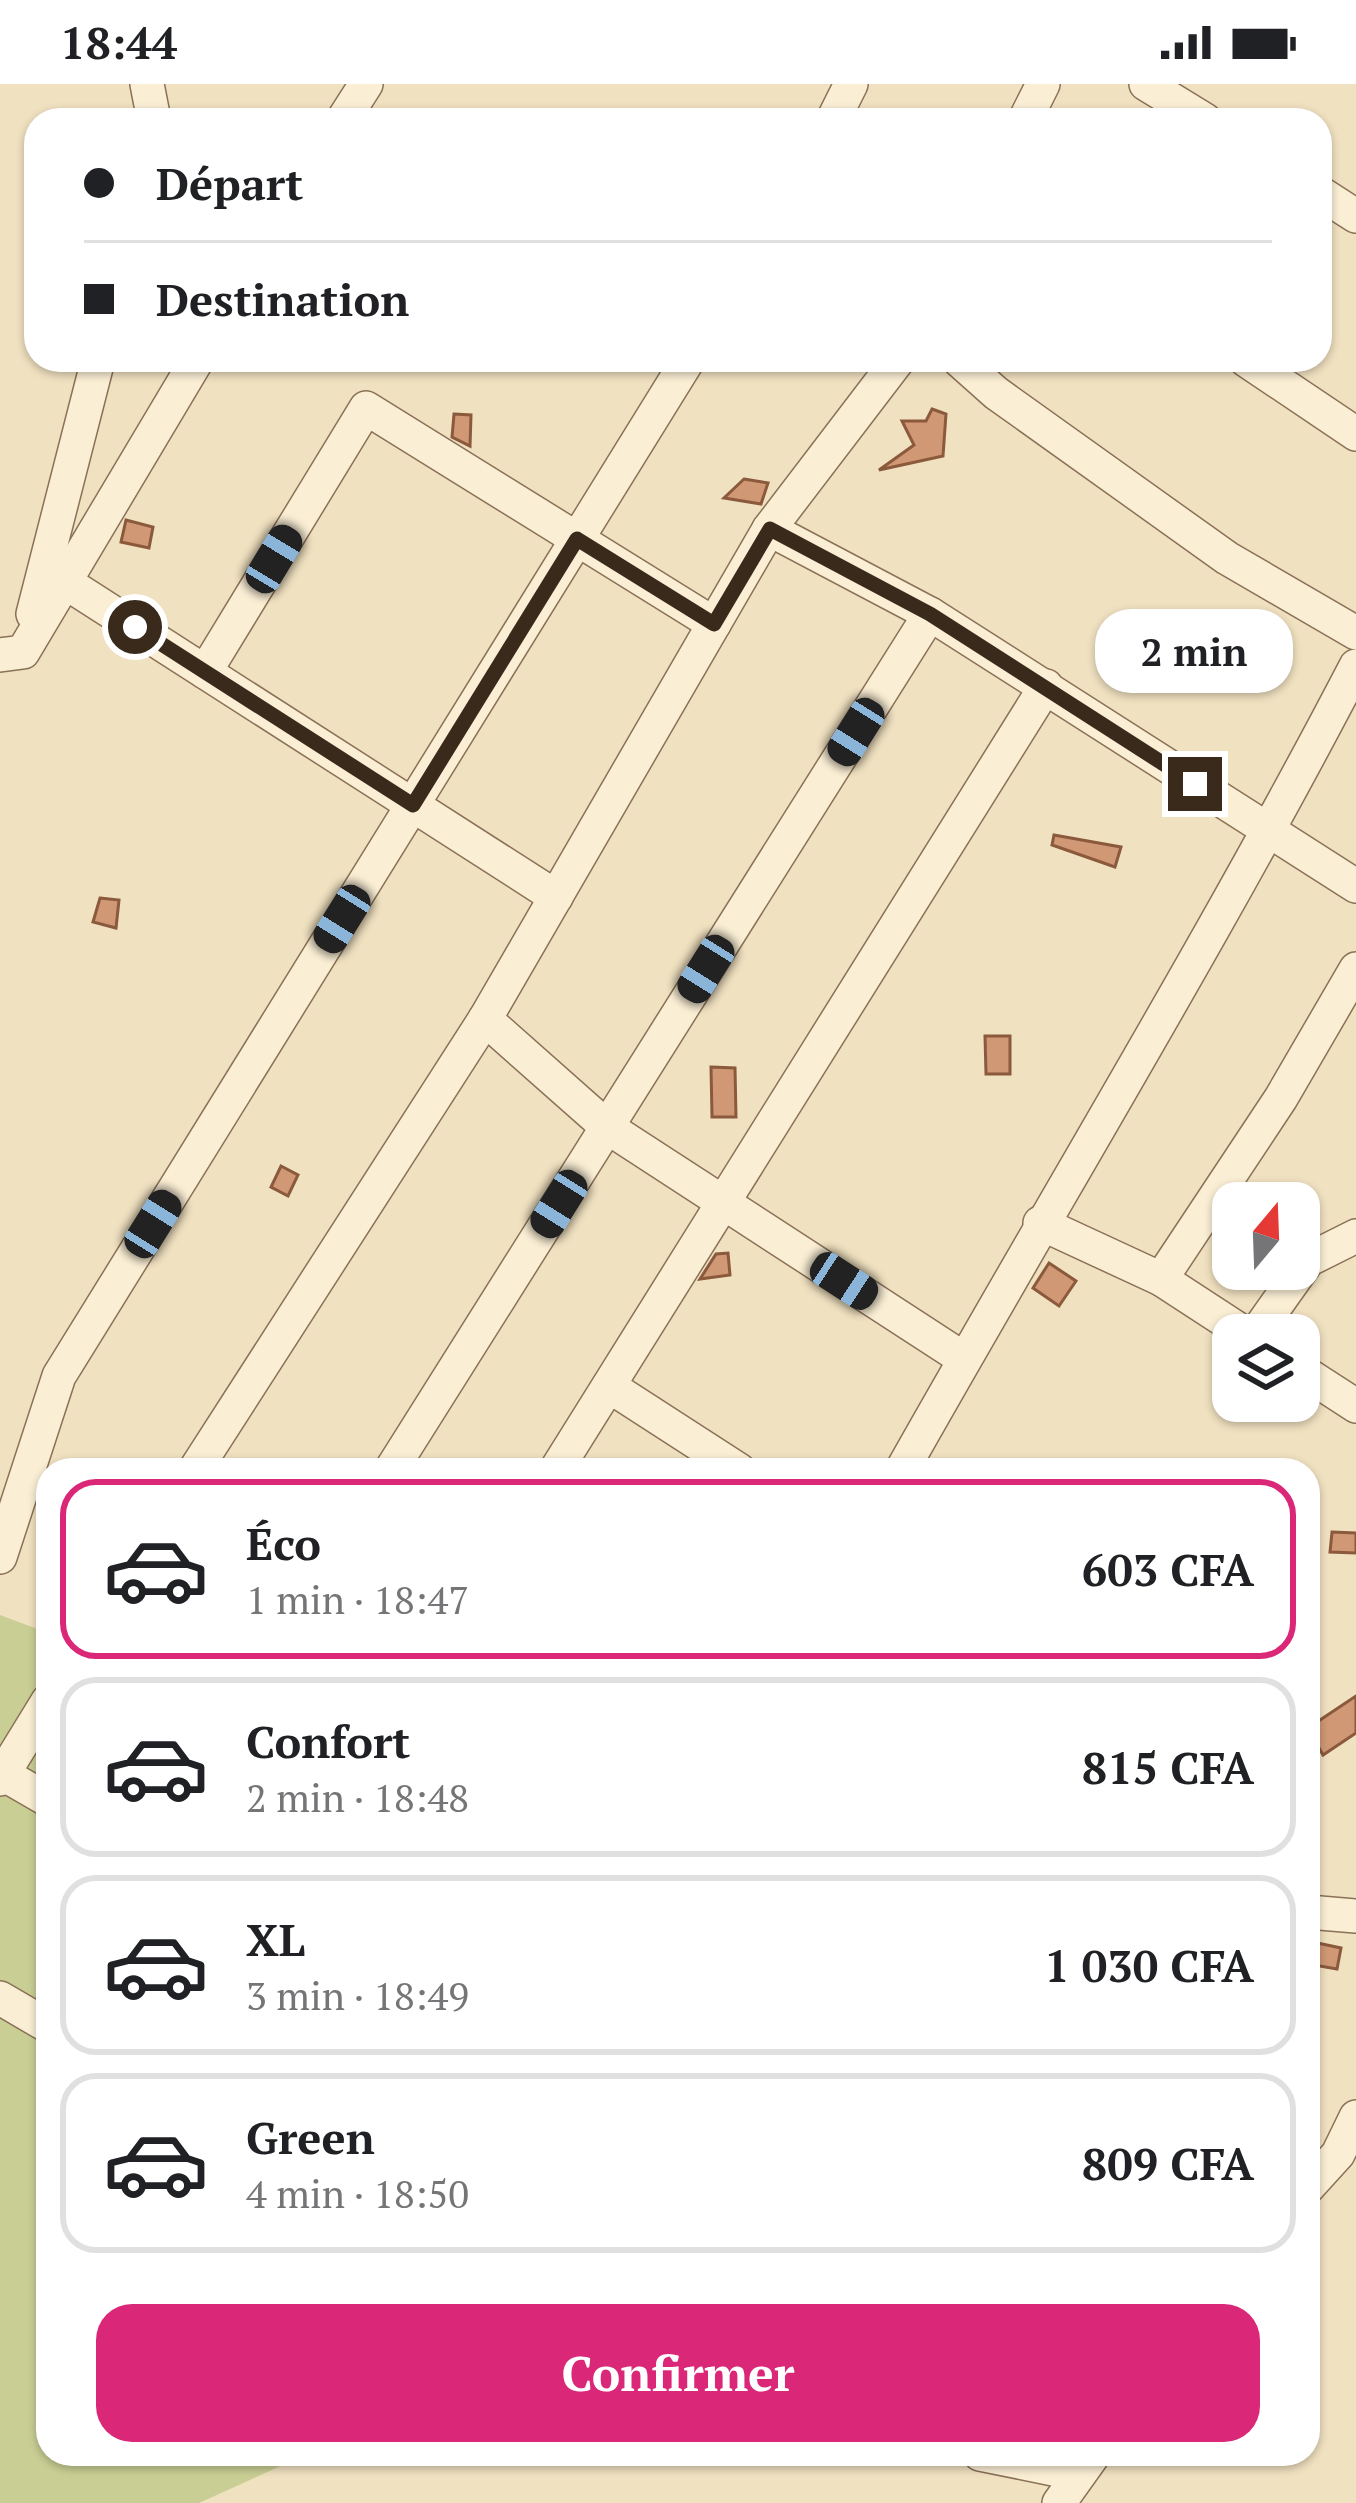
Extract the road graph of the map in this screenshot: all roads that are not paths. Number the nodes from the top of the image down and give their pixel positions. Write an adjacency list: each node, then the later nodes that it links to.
1 (1146, 84): 2 (street)
2 (1185, 108)
3 (94, 372): 16 (street)
4 (189, 372): 12 (street)
5 (681, 372): 11 (street)
6 (889, 372): 10 (street)
7 (973, 372): 15 (street)
8 (1264, 372): 9 (street)
9 (1356, 434)
10 (770, 529): 13 (street); 14 (street)
11 (577, 539): 14 (street); 18 (street); 20 (street)
12 (65, 582): 16 (street); 18 (street)
13 (930, 614): 19 (street); 26 (street)
14 (714, 624): 23 (street)
15 (1356, 633)
16 (12, 654)
17 (1356, 666): 21 (street)
18 (205, 672): 20 (street)
19 (1046, 686): 21 (street); 27 (street)
20 (413, 805): 23 (street); 42 (street)
21 (1269, 833): 22 (street); 28 (street)
22 (1356, 886)
23 (556, 897): 25 (street)
24 (1356, 969): 30 (street)
25 (485, 1019): 26 (street); 37 (street)
26 (607, 1127): 27 (street); 38 (street)
27 (724, 1203): 33 (street); 35 (street)
28 (1040, 1223): 30 (street); 33 (street)
29 (1356, 1236): 32 (street)
30 (1161, 1280): 31 (street)
31 (1217, 1314)
32 (1267, 1314)
33 (964, 1359): 41 (street)
34 (1320, 1383): 36 (street)
35 (609, 1386): 39 (street); 40 (street)
36 (1356, 1406)
37 (203, 1458)
38 (400, 1458)
39 (564, 1458)
40 (720, 1458)
41 (909, 1458)
42 (0, 1557)
43 (36, 1720): 44 (street)
44 (2, 1777): 45 (street)
45 (36, 1794)
46 (1320, 1913): 47 (street)
47 (1356, 1916)
48 (0, 1999): 49 (street)
49 (36, 2019)
50 (1356, 2117): 51 (street)
51 (1334, 2145)
52 (1085, 2466): 53 (street)
53 (1059, 2503)

